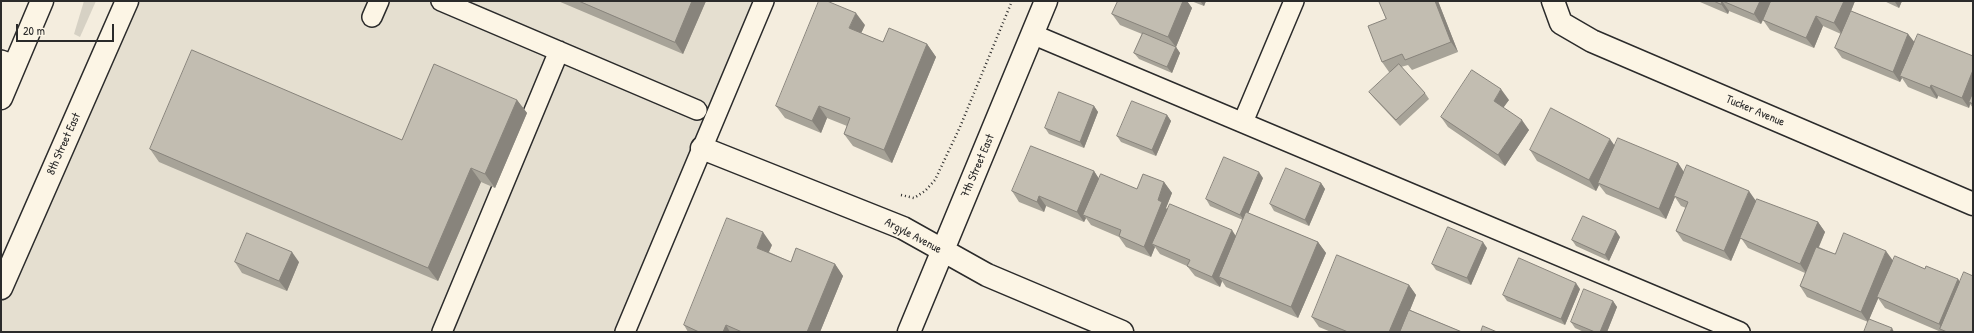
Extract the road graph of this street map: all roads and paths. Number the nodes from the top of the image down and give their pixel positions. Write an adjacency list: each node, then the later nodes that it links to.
1 (42, 1): 11 (street)
2 (127, 1): 19 (street, 8th Street East)
3 (440, 1): 10 (lane)
4 (764, 1): 15 (lane)
5 (1012, 1): 16 (path)
6 (1046, 1): 9 (street, 7th Street East)
7 (1294, 1): 14 (lane)
8 (1552, 1): 17 (street, Tucker Avenue)
9 (1032, 34): 14 (lane); 18 (street, 7th Street East)
10 (559, 51): 13 (lane); 20 (lane)
11 (8, 62): 12 (street)
12 (1, 98)
13 (697, 110)
14 (1242, 122): 24 (lane)
15 (702, 148): 18 (street, Argyle Avenue); 21 (lane)
16 (901, 195)
17 (1973, 204)
18 (943, 251): 22 (street, 7th Street East); 23 (street, Argyle Avenue)
19 (1, 288)
20 (442, 332)
21 (625, 332)
22 (909, 332)
23 (1122, 332)
24 (1740, 332)

